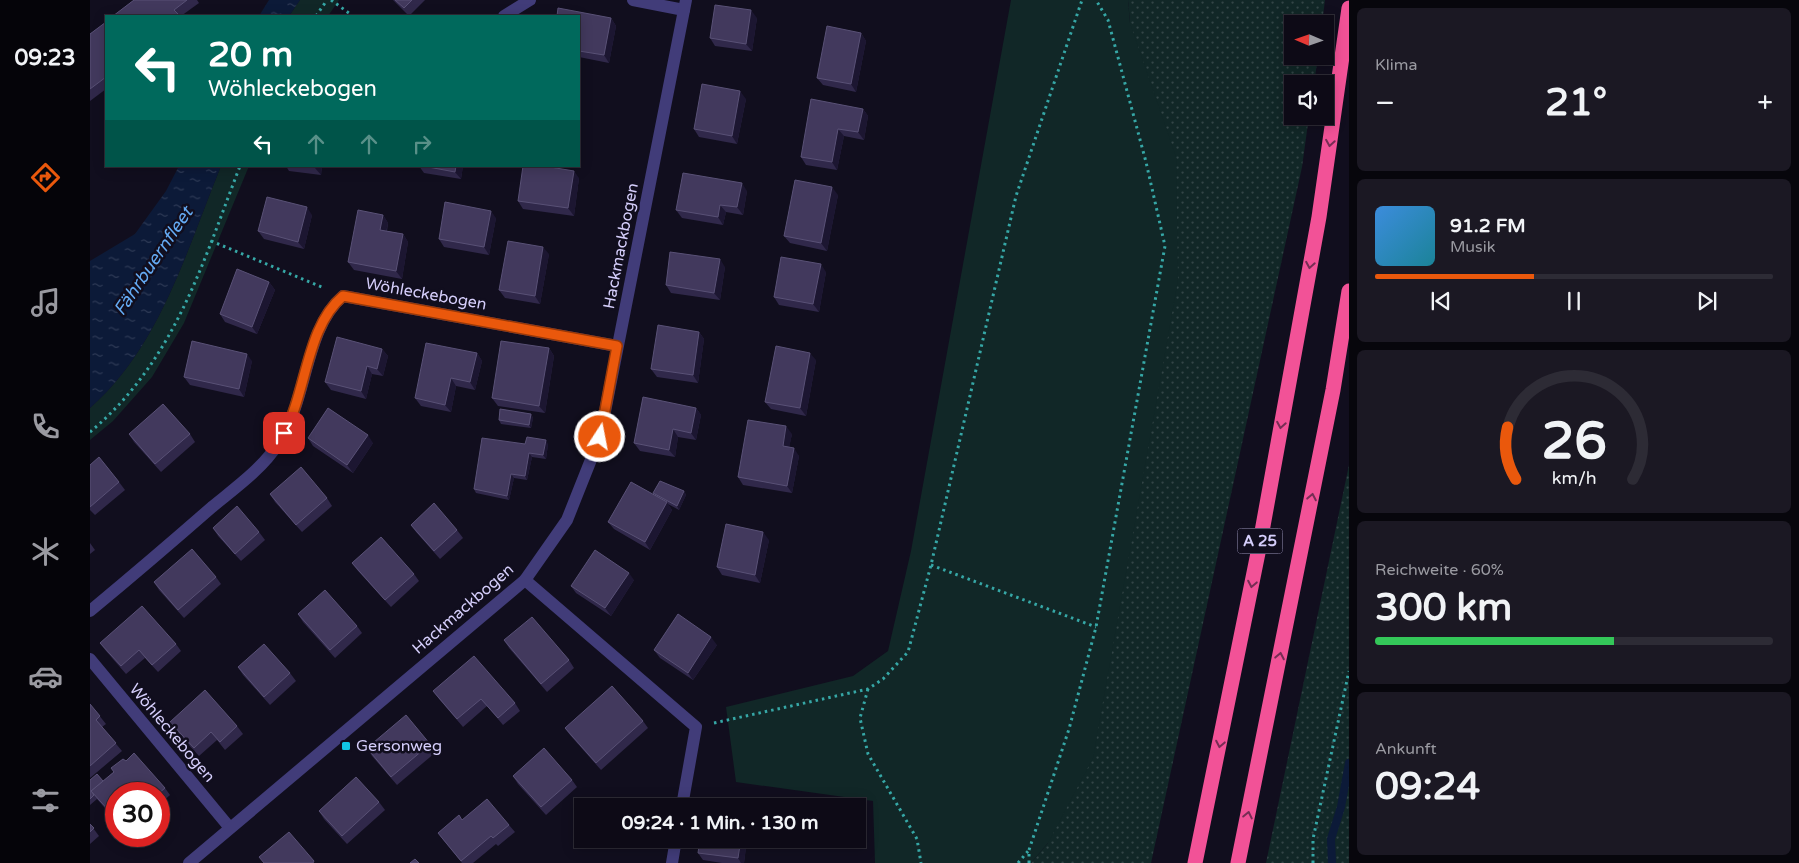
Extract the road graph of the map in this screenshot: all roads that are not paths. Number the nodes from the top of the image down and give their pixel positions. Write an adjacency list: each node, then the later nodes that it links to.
1 (634, 0): 2 (street)
2 (685, 5): 7 (street, Hackmackbogen)
3 (525, 7): 5 (street)
4 (1349, 8): 16 (highway, A 25, one-way to 16)
5 (506, 15)
6 (1349, 291): 17 (highway, A 25, one-way to 6)
7 (617, 346): 8 (street, Hackmackbogen); 9 (street, Wöhleckebogen)
8 (525, 580): 11 (street); 12 (street, Hackmackbogen)
9 (90, 611)
10 (90, 659): 12 (street, Wöhleckebogen)
11 (683, 798)
12 (230, 828): 14 (street, Hackmackbogen)
13 (674, 848): 15 (street)
14 (189, 863)
15 (672, 863)
16 (1195, 863)
17 (1238, 863)

